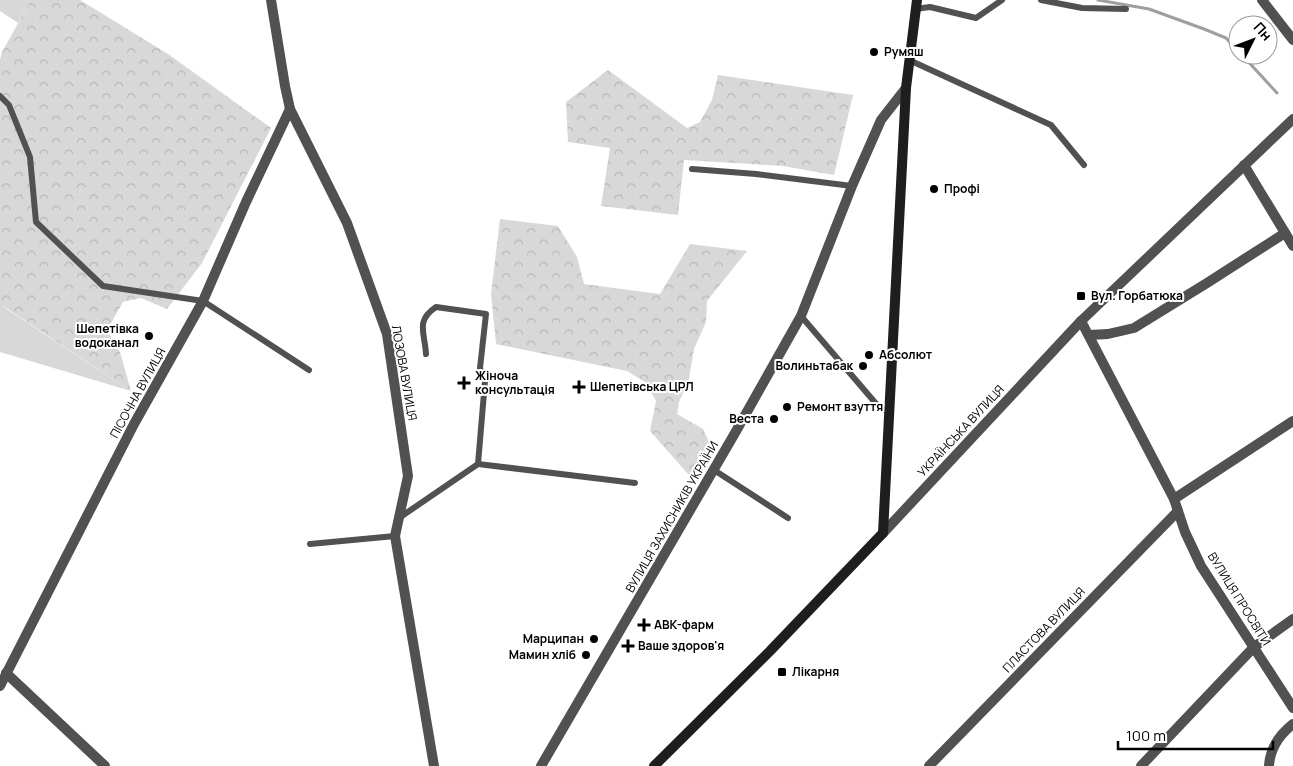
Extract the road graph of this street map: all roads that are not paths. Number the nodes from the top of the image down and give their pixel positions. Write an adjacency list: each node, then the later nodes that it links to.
1 (271, 0): 11 (street, ЛОЗОВА ВУЛИЦЯ)
2 (1002, 0): 5 (lane)
3 (1041, 0): 6 (lane)
4 (1262, 0): 7 (street)
5 (916, 4): 8 (main road)
6 (1126, 9)
7 (1293, 40)
8 (909, 60): 9 (main road); 13 (lane)
9 (906, 88): 16 (street, ВУЛИЦЯ ЗАХИСНИКІВ УКРАЇНИ); 25 (main road)
10 (0, 96): 19 (lane)
11 (290, 109): 19 (street, ПІСОЧНА ВУЛИЦЯ); 32 (street, ЛОЗОВА ВУЛИЦЯ)
12 (1293, 119): 14 (street, УКРАЇНСЬКА ВУЛИЦЯ)
13 (1084, 165)
14 (1244, 165): 17 (street); 21 (street, УКРАЇНСЬКА ВУЛИЦЯ)
15 (692, 169): 16 (lane)
16 (852, 186): 20 (street, ВУЛИЦЯ ЗАХИСНИКІВ УКРАЇНИ)
17 (1285, 233): 18 (street); 22 (street)
18 (1293, 246)
19 (204, 301): 24 (lane); 39 (street, ПІСОЧНА ВУЛИЦЯ)
20 (801, 316): 25 (lane); 28 (street, ВУЛИЦЯ ЗАХИСНИКІВ УКРАЇНИ)
21 (1081, 321): 22 (street, ВУЛИЦЯ ПРОСВІТИ); 34 (street, УКРАЇНСЬКА ВУЛИЦЯ)
22 (1089, 336): 30 (street, ВУЛИЦЯ ПРОСВІТИ)
23 (426, 354): 27 (lane)
24 (309, 370)
25 (889, 412): 34 (main road)
26 (1293, 421): 30 (street)
27 (478, 464): 29 (lane); 32 (lane)
28 (714, 470): 33 (lane); 45 (street, ВУЛИЦЯ ЗАХИСНИКІВ УКРАЇНИ)
29 (635, 483)
30 (1174, 499): 31 (street, ВУЛИЦЯ ПРОСВІТИ)
31 (1178, 511): 38 (street, ВУЛИЦЯ ПРОСВІТИ); 47 (street, ПЛАСТОВА ВУЛИЦЯ)
32 (399, 518): 35 (street, ЛОЗОВА ВУЛИЦЯ)
33 (788, 518)
34 (883, 533): 46 (main road, УКРАЇНСЬКА ВУЛИЦЯ)
35 (395, 536): 36 (lane); 44 (street, ЛОЗОВА ВУЛИЦЯ)
36 (310, 544)
37 (1293, 619): 38 (street)
38 (1254, 647): 41 (street, ВУЛИЦЯ ПРОСВІТИ); 48 (street)
39 (6, 673): 40 (street, ПІСОЧНА ВУЛИЦЯ); 43 (street)
40 (0, 686)
41 (1293, 708)
42 (1293, 724): 49 (street)
43 (105, 766)
44 (434, 766)
45 (541, 766)
46 (654, 766)
47 (929, 766)
48 (1142, 766)
49 (1269, 766)

